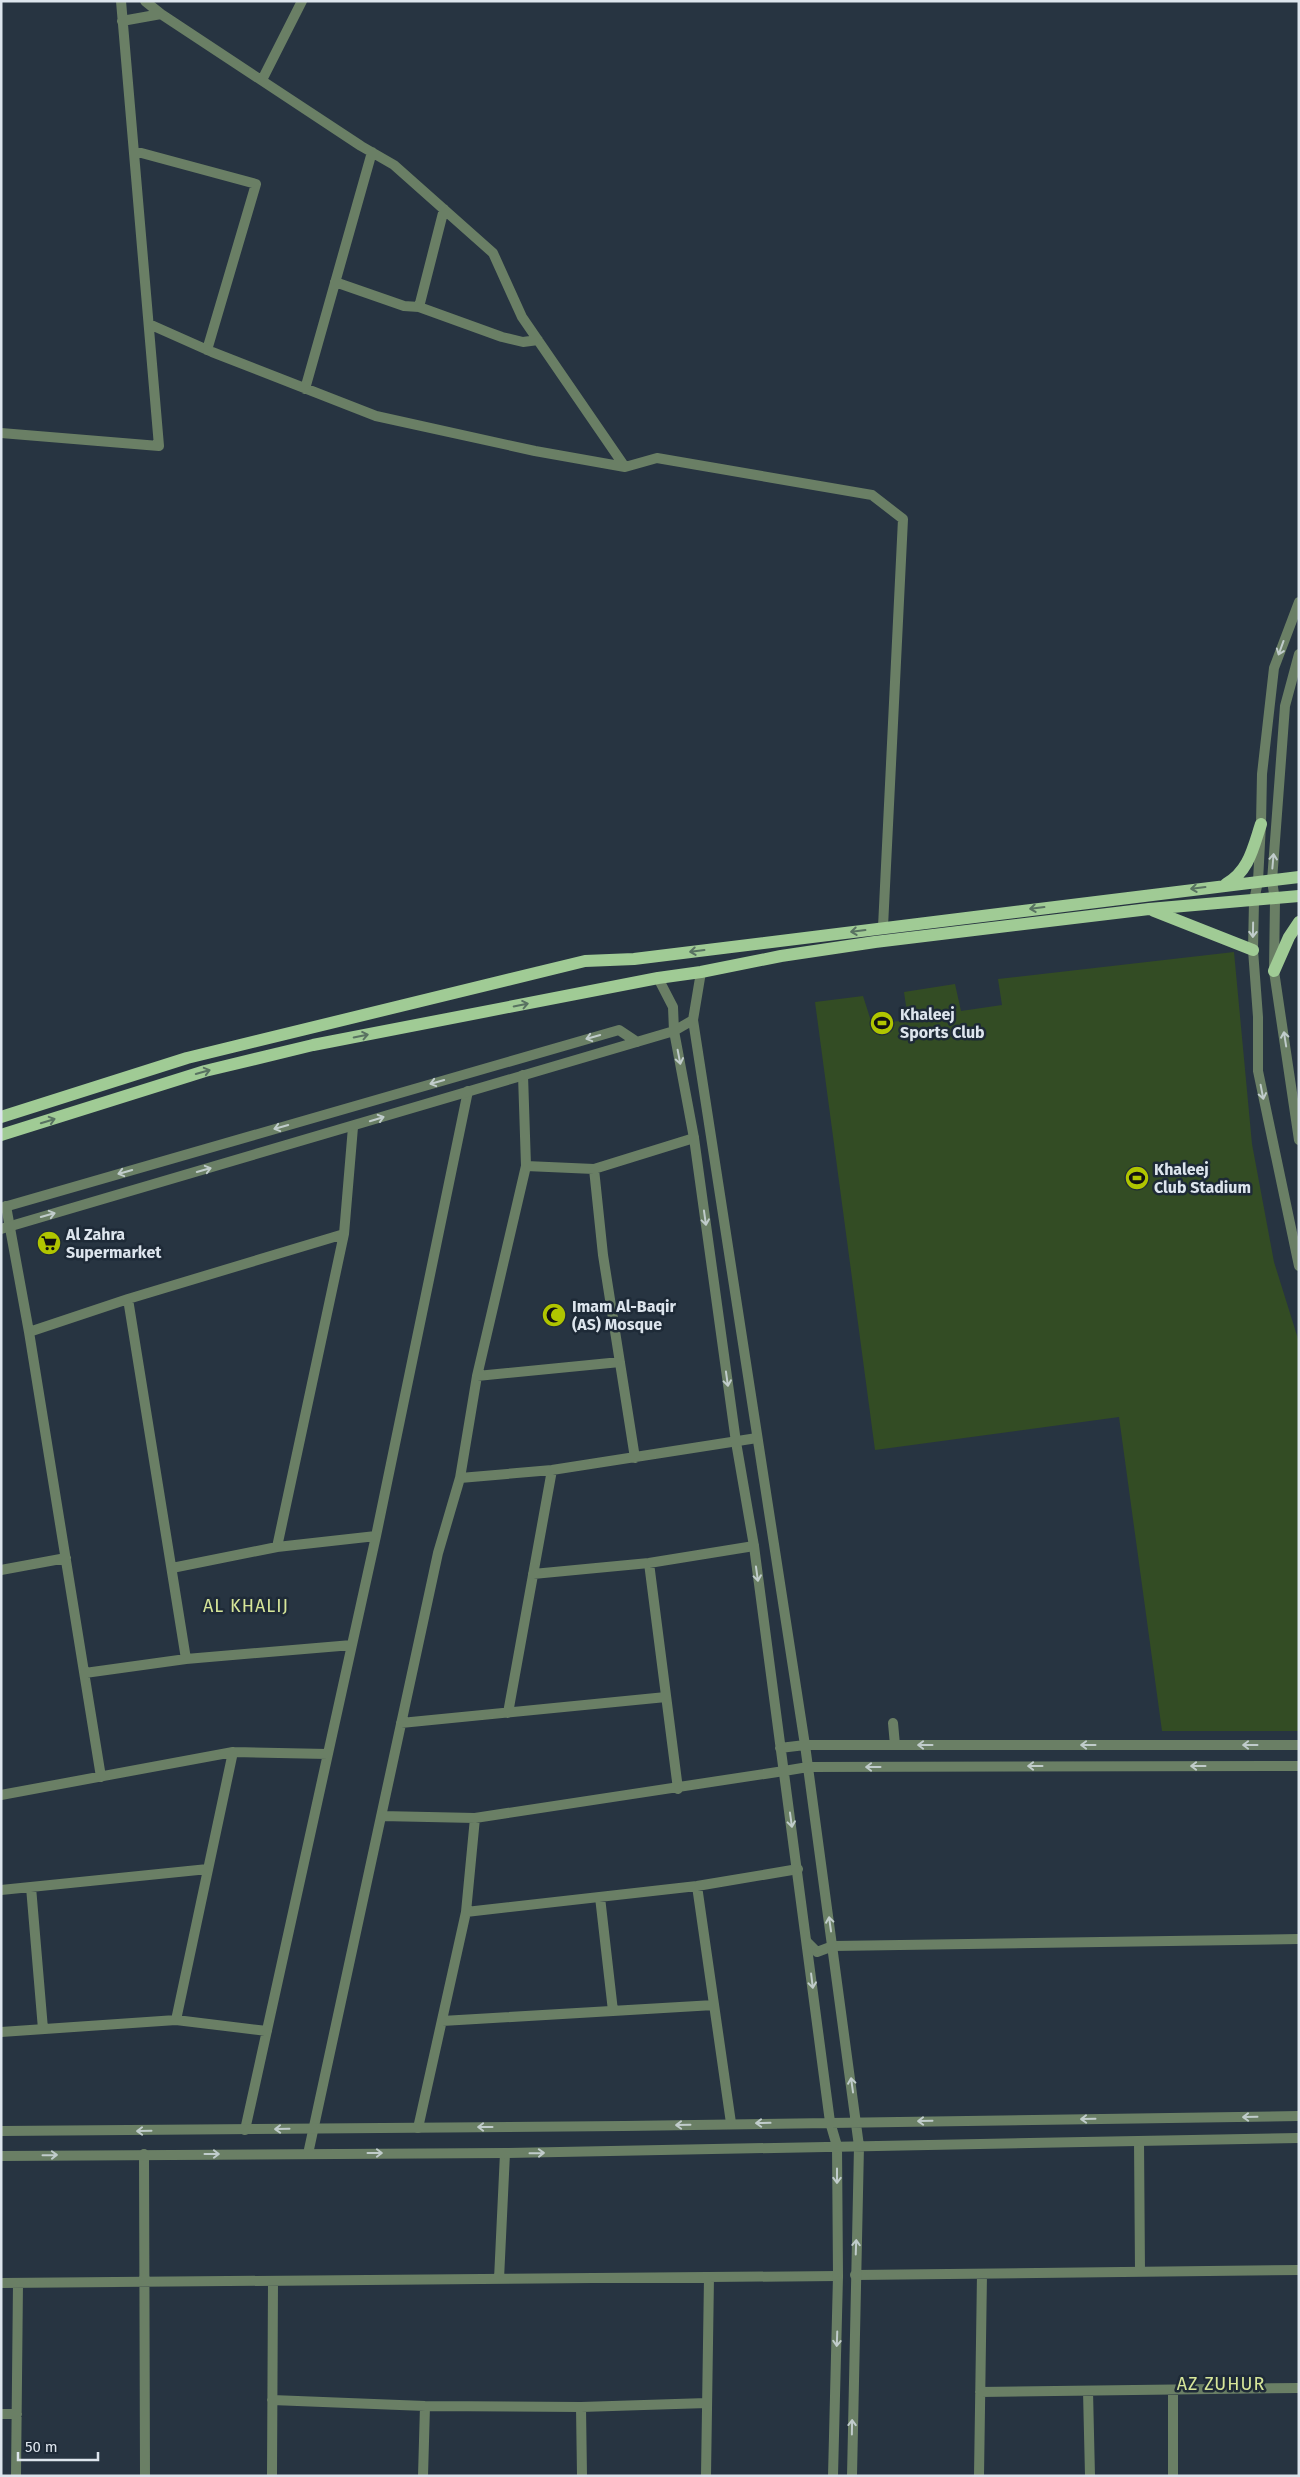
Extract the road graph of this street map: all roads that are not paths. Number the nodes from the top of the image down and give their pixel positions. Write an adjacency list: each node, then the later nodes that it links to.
1 (121, 1): 5 (street)
2 (145, 1): 4 (street)
3 (302, 1): 6 (street)
4 (161, 14): 5 (street); 6 (street)
5 (122, 21): 7 (street)
6 (262, 80): 8 (street)
7 (134, 151): 12 (street); 14 (street)
8 (372, 152): 9 (street); 10 (street)
9 (444, 209): 11 (street); 13 (street)
10 (335, 282): 11 (street); 15 (street)
11 (419, 306): 13 (street)
12 (149, 324): 14 (street); 16 (street)
13 (538, 340): 17 (street)
14 (207, 350): 15 (street)
15 (305, 389): 17 (street)
16 (1, 433)
17 (625, 467): 30 (street)
18 (1299, 602): 20 (street, one-way to 20)
19 (1299, 654): 23 (street, one-way to 19)
20 (1261, 824): 22 (street); 24 (main road)
21 (1299, 877): 23 (main road)
22 (1258, 881): 23 (main road); 24 (main road); 27 (street)
23 (1272, 881): 26 (street)
24 (1223, 885): 30 (main road, one-way to 30)
25 (1299, 896): 26 (main road)
26 (1275, 900): 27 (main road); 32 (street)
27 (1254, 902): 28 (main road); 31 (street, one-way to 31)
28 (1149, 910): 31 (main road); 33 (main road)
29 (1299, 922): 32 (main road)
30 (883, 927): 40 (main road, one-way to 40)
31 (1253, 950): 50 (street, one-way to 50)
32 (1274, 970): 44 (street, one-way to 32)
33 (701, 972): 34 (main road); 35 (street)
34 (658, 978): 36 (street); 42 (main road, one-way to 34)
35 (693, 1020): 36 (street); 55 (street)
36 (674, 1031): 37 (street); 43 (street, one-way to 43)
37 (637, 1042): 38 (street); 47 (street, one-way to 47)
38 (523, 1075): 39 (street); 45 (street)
39 (468, 1091): 41 (street, one-way to 39); 60 (street)
40 (1, 1117)
41 (353, 1127): 48 (street, one-way to 41); 49 (street)
42 (1, 1135)
43 (694, 1138): 46 (street); 56 (street, one-way to 56)
44 (1299, 1140)
45 (526, 1166): 46 (street); 54 (street)
46 (594, 1169): 53 (street)
47 (4, 1207): 48 (street)
48 (6, 1228): 52 (street)
49 (344, 1234): 51 (street); 62 (street)
50 (1299, 1266)
51 (128, 1299): 52 (street); 65 (street)
52 (29, 1332): 63 (street)
53 (620, 1362): 54 (street); 57 (street)
54 (477, 1376): 59 (street)
55 (757, 1438): 56 (street); 75 (street)
56 (736, 1442): 57 (street); 61 (street)
57 (636, 1458): 58 (street)
58 (552, 1470): 59 (street); 67 (street)
59 (460, 1478): 73 (street)
60 (376, 1536): 62 (street); 68 (street)
61 (754, 1546): 64 (street); 78 (street, one-way to 78)
62 (277, 1547): 65 (street)
63 (66, 1558): 66 (street); 70 (street)
64 (649, 1564): 67 (street); 71 (street)
65 (172, 1568): 69 (street)
66 (1, 1570)
67 (533, 1574): 72 (street)
68 (352, 1644): 69 (street); 80 (street)
69 (186, 1659): 70 (street)
70 (85, 1673): 84 (street)
71 (666, 1697): 72 (street); 85 (street)
72 (508, 1712): 73 (street)
73 (401, 1723): 87 (street)
74 (893, 1723): 76 (street)
75 (805, 1745): 76 (street); 78 (street); 82 (street)
76 (895, 1745): 77 (street, one-way to 76)
77 (1299, 1745)
78 (780, 1748): 83 (street)
79 (233, 1752): 80 (street); 84 (street); 89 (street)
80 (328, 1754): 104 (street)
81 (1299, 1766): 82 (street, one-way to 82)
82 (808, 1767): 83 (street); 98 (street, one-way to 82)
83 (784, 1771): 85 (street); 90 (street, one-way to 90)
84 (101, 1777): 86 (street)
85 (678, 1789): 88 (street)
86 (1, 1794)
87 (381, 1816): 88 (street); 110 (street)
88 (475, 1818): 95 (street)
89 (208, 1869): 92 (street); 101 (street)
90 (798, 1869): 91 (street); 97 (street)
91 (697, 1886): 94 (street); 99 (street)
92 (31, 1887): 93 (street); 103 (street)
93 (1, 1890)
94 (600, 1897): 95 (street); 100 (street)
95 (466, 1912): 102 (street)
96 (1299, 1939): 98 (street)
97 (807, 1942): 98 (street); 107 (street, one-way to 107)
98 (833, 1946): 108 (street, one-way to 98)
99 (714, 2005): 100 (street); 109 (street)
100 (613, 2011): 102 (street)
101 (176, 2020): 103 (street); 104 (street)
102 (442, 2021): 111 (street)
103 (43, 2029): 105 (street)
104 (267, 2031): 112 (street)
105 (1, 2032)
106 (1299, 2116): 108 (street, one-way to 108)
107 (830, 2122): 108 (street); 109 (street, one-way to 109); 116 (street)
108 (857, 2122): 117 (street)
109 (731, 2123): 111 (street, one-way to 111)
110 (313, 2128): 111 (street); 112 (street, one-way to 112); 120 (street)
111 (418, 2128)
112 (245, 2130): 113 (street, one-way to 113)
113 (1, 2131)
114 (1299, 2138): 115 (street)
115 (1139, 2141): 117 (street); 123 (street)
116 (837, 2146): 117 (street); 118 (street, one-way to 116); 126 (street, one-way to 126)
117 (859, 2146): 125 (street, one-way to 117)
118 (505, 2153): 120 (street, one-way to 118); 128 (street)
119 (144, 2154): 120 (street, one-way to 120); 121 (street, one-way to 119); 130 (street)
120 (308, 2154)
121 (1, 2156)
122 (1299, 2270): 123 (street)
123 (1140, 2272): 124 (street)
124 (982, 2274): 125 (street); 136 (street)
125 (855, 2275): 150 (street, one-way to 125)
126 (838, 2276): 127 (street); 149 (street, one-way to 149)
127 (709, 2277): 128 (street); 138 (street)
128 (499, 2279): 129 (street)
129 (273, 2281): 130 (street); 137 (street)
130 (144, 2282): 132 (street); 144 (street)
131 (1, 2283): 132 (street)
132 (18, 2283): 142 (street)
133 (1299, 2388): 134 (street)
134 (1173, 2390): 135 (street); 153 (street)
135 (1088, 2391): 136 (street); 152 (street)
136 (980, 2392): 151 (street)
137 (272, 2400): 139 (street); 145 (street)
138 (707, 2403): 140 (street); 148 (street)
139 (425, 2406): 140 (street); 146 (street)
140 (581, 2407): 147 (street)
141 (1, 2414): 142 (street)
142 (17, 2414): 143 (street)
143 (16, 2476)
144 (146, 2476)
145 (272, 2476)
146 (423, 2476)
147 (582, 2476)
148 (706, 2476)
149 (833, 2476)
150 (852, 2476)
151 (979, 2476)
152 (1090, 2476)
153 (1173, 2476)

